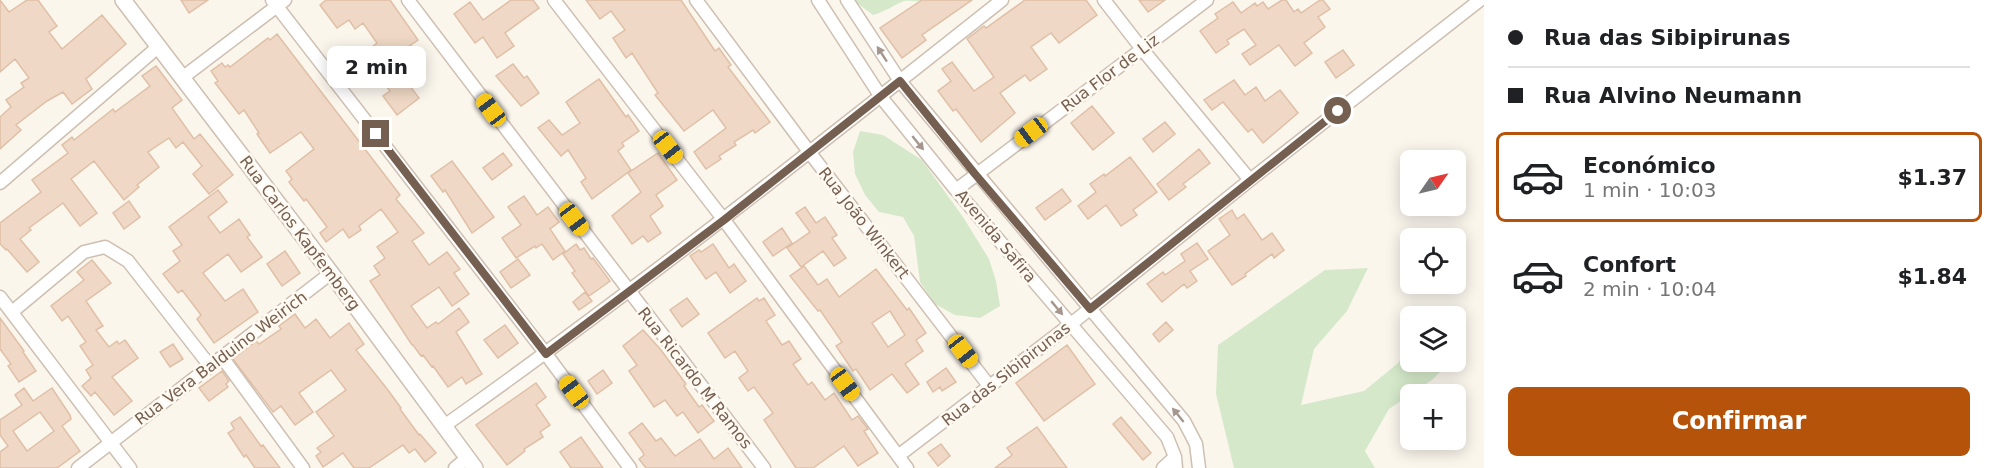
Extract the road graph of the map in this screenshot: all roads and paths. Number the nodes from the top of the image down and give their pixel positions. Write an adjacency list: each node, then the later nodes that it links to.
1 (123, 0): 12 (street, Rua Carlos Kapfemberg)
2 (408, 0): 24 (street, Rua Ricardo M Ramos)
3 (554, 0): 22 (street)
4 (696, 0): 17 (street, Rua João Winkert)
5 (818, 0): 16 (street, Avenida Safira)
6 (847, 0): 15 (street, Avenida Safira, one-way to 6)
7 (1002, 0): 15 (street)
8 (1104, 0): 13 (street)
9 (1207, 0): 13 (street, Rua Flor de Liz)
10 (1480, 0): 19 (street, Rua das Sibipirunas)
11 (278, 2): 14 (street); 29 (street)
12 (159, 47): 14 (street, Rua Carlos Kapfemberg); 20 (street)
13 (1142, 50): 18 (street, Rua Flor de Liz); 19 (street)
14 (182, 78): 23 (street, Rua Carlos Kapfemberg)
15 (900, 81): 16 (street); 18 (street, Avenida Safira)
16 (881, 97): 17 (street); 21 (street, Avenida Safira, one-way to 21)
17 (810, 153): 22 (street); 32 (street, Rua João Winkert)
18 (975, 174): 21 (street, Rua Flor de Liz); 26 (street, Avenida Safira)
19 (1250, 180): 26 (street, Rua das Sibipirunas)
20 (0, 183)
21 (956, 190): 28 (street, Avenida Safira, one-way to 28)
22 (724, 220): 24 (street); 35 (street)
23 (331, 273): 30 (street, Rua Vera Balduino Weirich); 33 (street, Rua Carlos Kapfemberg)
24 (629, 293): 29 (street); 43 (street, Rua Ricardo M Ramos)
25 (0, 297): 27 (street)
26 (1090, 309): 28 (street, Rua das Sibipirunas); 46 (street, Avenida Safira, one-way to 26)
27 (12, 312): 31 (street); 34 (street)
28 (1071, 324): 32 (street, Rua das Sibipirunas); 37 (street, Avenida Safira)
29 (546, 354): 33 (street); 42 (street)
30 (222, 357): 31 (street, Rua Vera Balduino Weirich); 40 (street)
31 (210, 366): 34 (street, Rua Vera Balduino Weirich)
32 (990, 387): 35 (street, Rua das Sibipirunas)
33 (444, 426): 36 (street, Rua Carlos Kapfemberg)
34 (110, 442): 38 (street, Rua Vera Balduino Weirich); 39 (street)
35 (898, 456): 44 (street)
36 (471, 463): 41 (street)
37 (1176, 463): 45 (street)
38 (78, 468)
39 (130, 468)
40 (303, 468)
41 (455, 468)
42 (630, 468)
43 (764, 468)
44 (908, 468)
45 (1163, 468)
46 (1199, 468)

